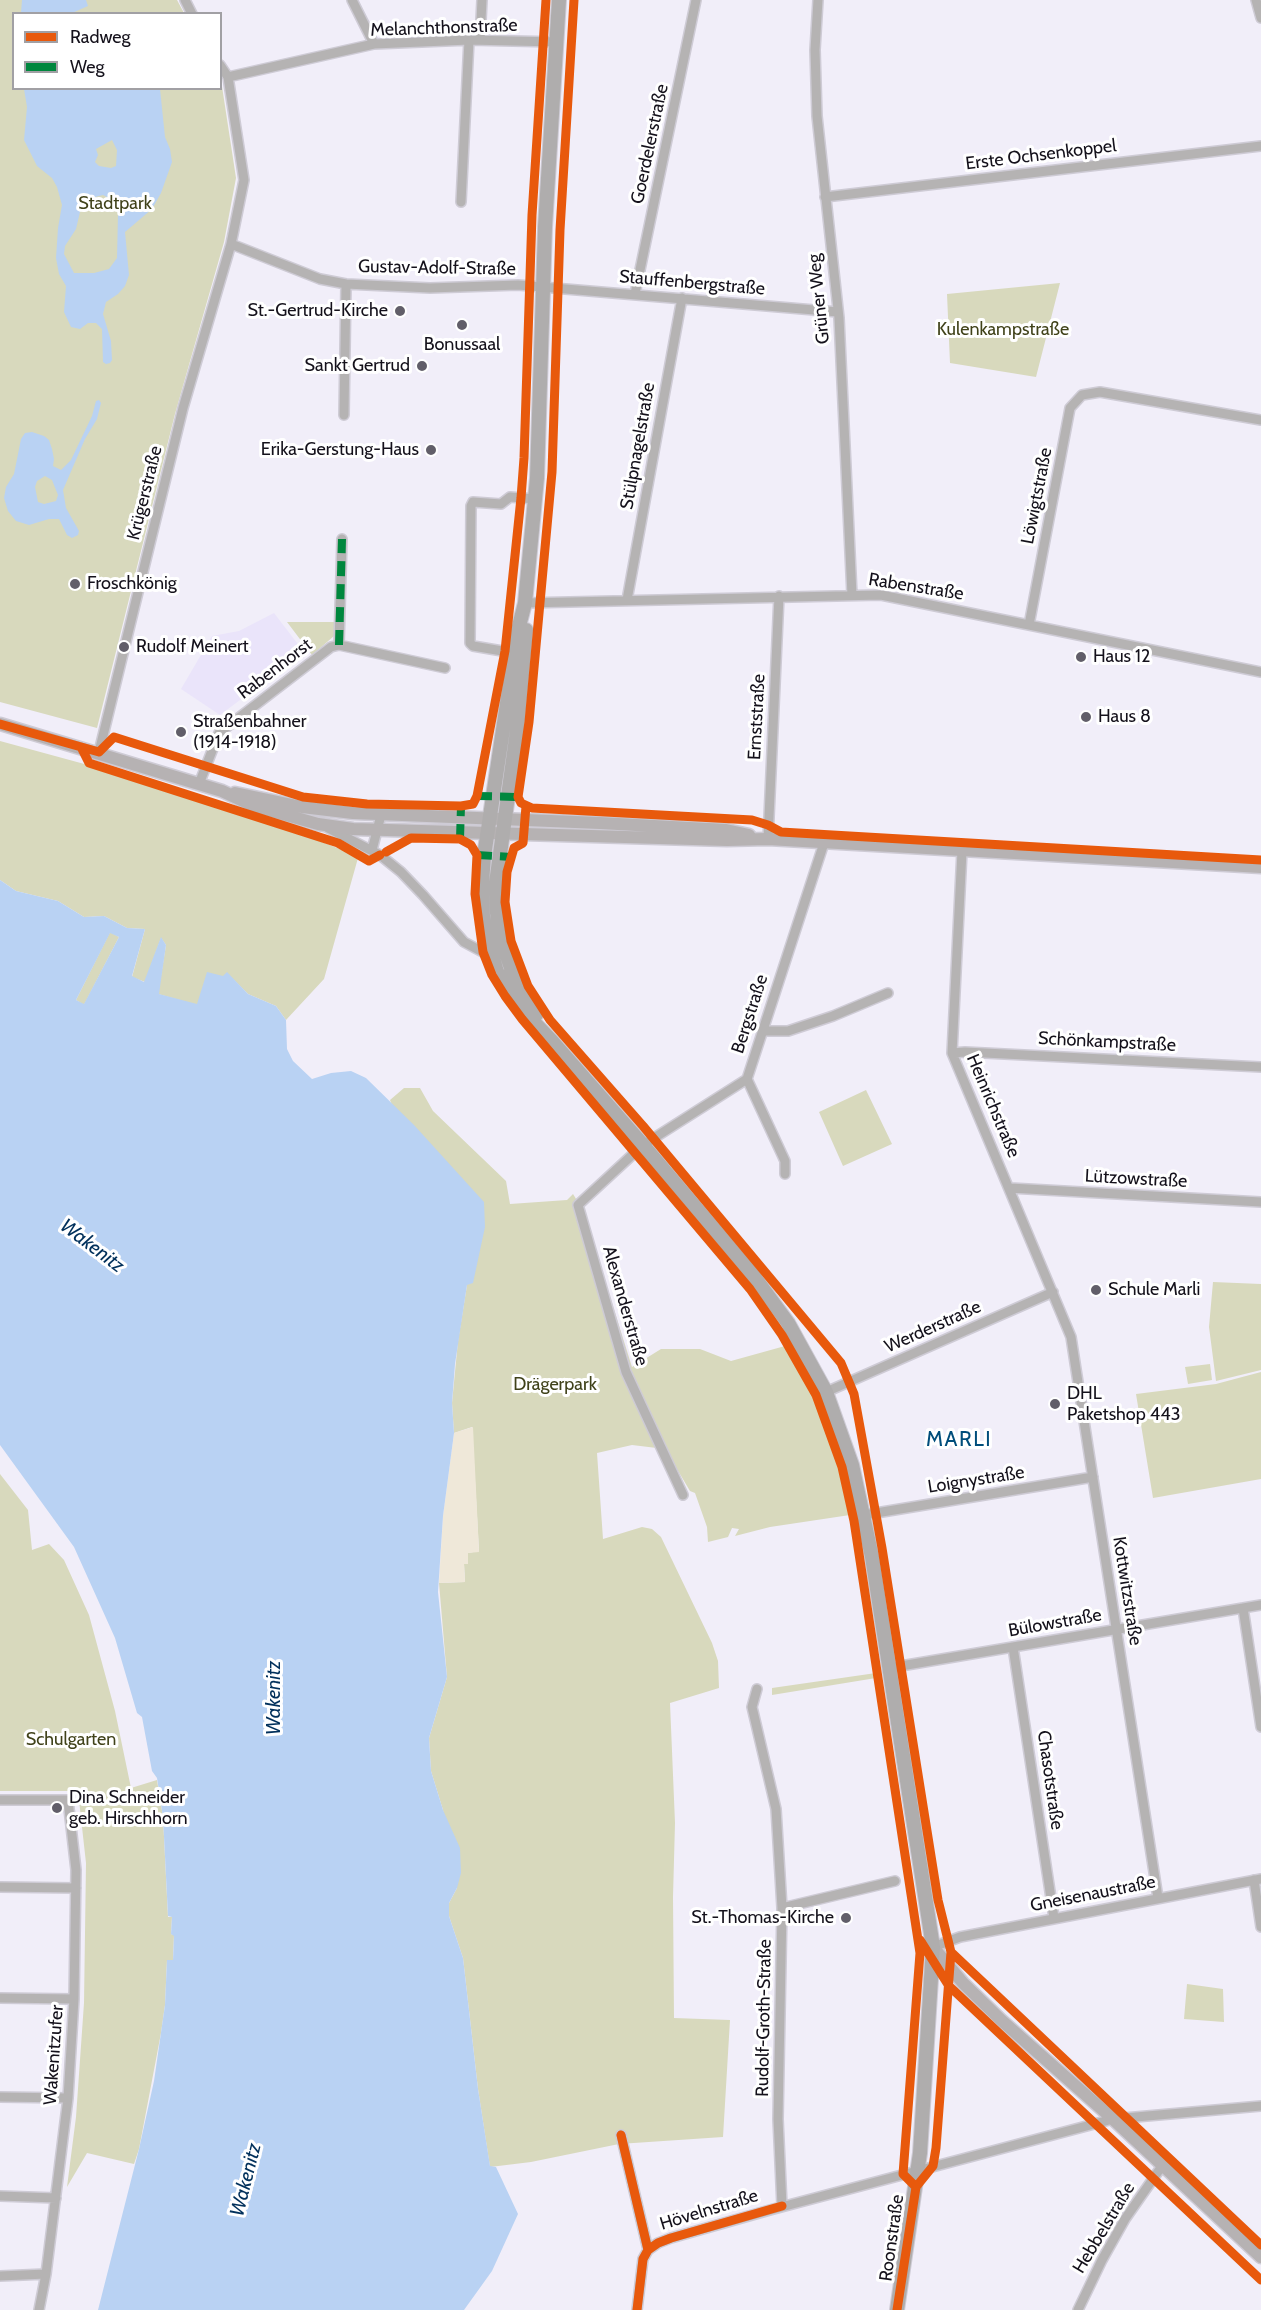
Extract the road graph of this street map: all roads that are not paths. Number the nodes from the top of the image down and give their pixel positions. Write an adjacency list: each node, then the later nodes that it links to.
1 (352, 0): 11 (street)
2 (482, 0): 9 (street)
3 (560, 0): 10 (main road)
4 (696, 0): 20 (street, Goerdelerstraße)
5 (818, 0): 15 (street, Grüner Weg)
6 (1256, 0): 7 (street)
7 (1261, 18)
8 (469, 40): 9 (street, Melanchthonstraße); 11 (street, Melanchthonstraße); 16 (street)
9 (480, 40): 10 (street, Melanchthonstraße)
10 (557, 42): 19 (main road)
11 (374, 44): 13 (street, Melanchthonstraße)
12 (222, 68): 13 (street)
13 (228, 77): 17 (street, Krügerstraße)
14 (1261, 146): 15 (street, Erste Ochsenkoppel)
15 (825, 197): 22 (street, Grüner Weg)
16 (461, 202)
17 (231, 244): 18 (street, Gustav-Adolf-Straße); 37 (street, Krügerstraße)
18 (346, 284): 19 (street, Gustav-Adolf-Straße); 23 (street)
19 (543, 287): 20 (street, Stauffenbergstraße); 25 (main road)
20 (635, 294): 21 (street, Stauffenbergstraße)
21 (682, 298): 22 (street, Stauffenbergstraße); 29 (street, Stülpnagelstraße)
22 (838, 312): 27 (street, Grüner Weg)
23 (344, 415)
24 (1261, 420): 31 (street, Löwigtstraße)
25 (535, 499): 30 (main road); 33 (street)
26 (342, 539): 32 (street)
27 (852, 595): 28 (street, Rabenstraße); 31 (street, Rabenstraße)
28 (779, 596): 29 (street, Rabenstraße); 46 (street, Ernststraße)
29 (627, 600): 30 (street, Rabenstraße)
30 (525, 603): 33 (main road); 41 (main road)
31 (1029, 625): 35 (street, Rabenstraße)
32 (339, 645): 34 (street, Rabenhorst); 38 (street, Rabenhorst)
33 (514, 653): 41 (main road)
34 (445, 668)
35 (1261, 672)
36 (0, 724): 37 (main road)
37 (99, 752): 38 (main road)
38 (200, 784): 39 (main road)
39 (222, 791): 40 (main road); 42 (main road)
40 (381, 815): 41 (main road); 43 (street)
41 (497, 819): 44 (main road); 45 (main road); 46 (main road)
42 (318, 824): 43 (main road); 49 (street)
43 (377, 830): 44 (main road); 49 (street)
44 (487, 834): 45 (main road); 51 (main road)
45 (502, 834): 46 (main road); 52 (main road)
46 (768, 838): 47 (main road)
47 (824, 843): 48 (main road); 54 (street, Bergstraße)
48 (962, 850): 50 (main road); 55 (street, Heinrichstraße)
49 (376, 853): 51 (street)
50 (1261, 867)
51 (492, 957): 52 (main road)
52 (512, 987): 58 (main road, Roonstraße)
53 (888, 993): 54 (street)
54 (762, 1030): 57 (street, Bergstraße)
55 (952, 1053): 56 (street, Schönkampstraße); 60 (street, Heinrichstraße)
56 (1261, 1067)
57 (747, 1079): 58 (street, Bergstraße); 59 (street)
58 (643, 1145): 63 (main road, Roonstraße); 65 (street, Alexanderstraße)
59 (785, 1174)
60 (1010, 1188): 61 (street, Lützowstraße); 62 (street, Heinrichstraße)
61 (1261, 1202)
62 (1053, 1292): 63 (street, Werderstraße); 64 (street, Kottwitzstraße)
63 (826, 1392): 66 (main road, Roonstraße)
64 (1093, 1477): 66 (street, Loignystraße); 69 (street, Kottwitzstraße)
65 (683, 1495)
66 (864, 1515): 71 (main road, Roonstraße)
67 (1261, 1605): 68 (street, Bülowstraße)
68 (1243, 1608): 69 (street, Bülowstraße); 73 (street)
69 (1117, 1630): 70 (street, Bülowstraße); 79 (street, Kottwitzstraße)
70 (1013, 1647): 71 (street, Bülowstraße); 81 (street, Chasotstraße)
71 (890, 1668): 83 (main road, Roonstraße)
72 (757, 1689): 80 (street, Rudolf-Groth-Straße)
73 (1261, 1727)
74 (0, 1800): 78 (street, Wakenitzufer)
75 (1258, 1880): 79 (street, Gneisenaustraße); 82 (street)
76 (896, 1881): 80 (street)
77 (0, 1887): 78 (street)
78 (76, 1888): 85 (street, Wakenitzufer)
79 (1158, 1898): 81 (street, Gneisenaustraße)
80 (782, 1908): 95 (street, Rudolf-Groth-Straße)
81 (1054, 1918): 83 (street, Gneisenaustraße)
82 (1261, 1927)
83 (933, 1947): 89 (main road); 92 (main road, Roonstraße)
84 (0, 1998): 85 (street)
85 (74, 2000): 87 (street, Wakenitzufer)
86 (0, 2097): 87 (street)
87 (68, 2098): 94 (street, Wakenitzufer)
88 (1261, 2106): 89 (street, Hövelnstraße)
89 (1113, 2119): 91 (main road); 92 (street, Hövelnstraße)
90 (621, 2135): 96 (street)
91 (1162, 2166): 97 (main road); 103 (street, Hebbelstraße)
92 (918, 2170): 95 (street, Hövelnstraße); 102 (main road, Roonstraße)
93 (0, 2196): 94 (street)
94 (56, 2198): 98 (street, Wakenitzufer)
95 (782, 2206): 96 (street, Hövelnstraße)
96 (648, 2250): 101 (street)
97 (1259, 2251)
98 (46, 2274): 99 (street); 100 (street, Wakenitzufer)
99 (0, 2276)
100 (39, 2310)
101 (637, 2310)
102 (897, 2310)
103 (1078, 2310)

